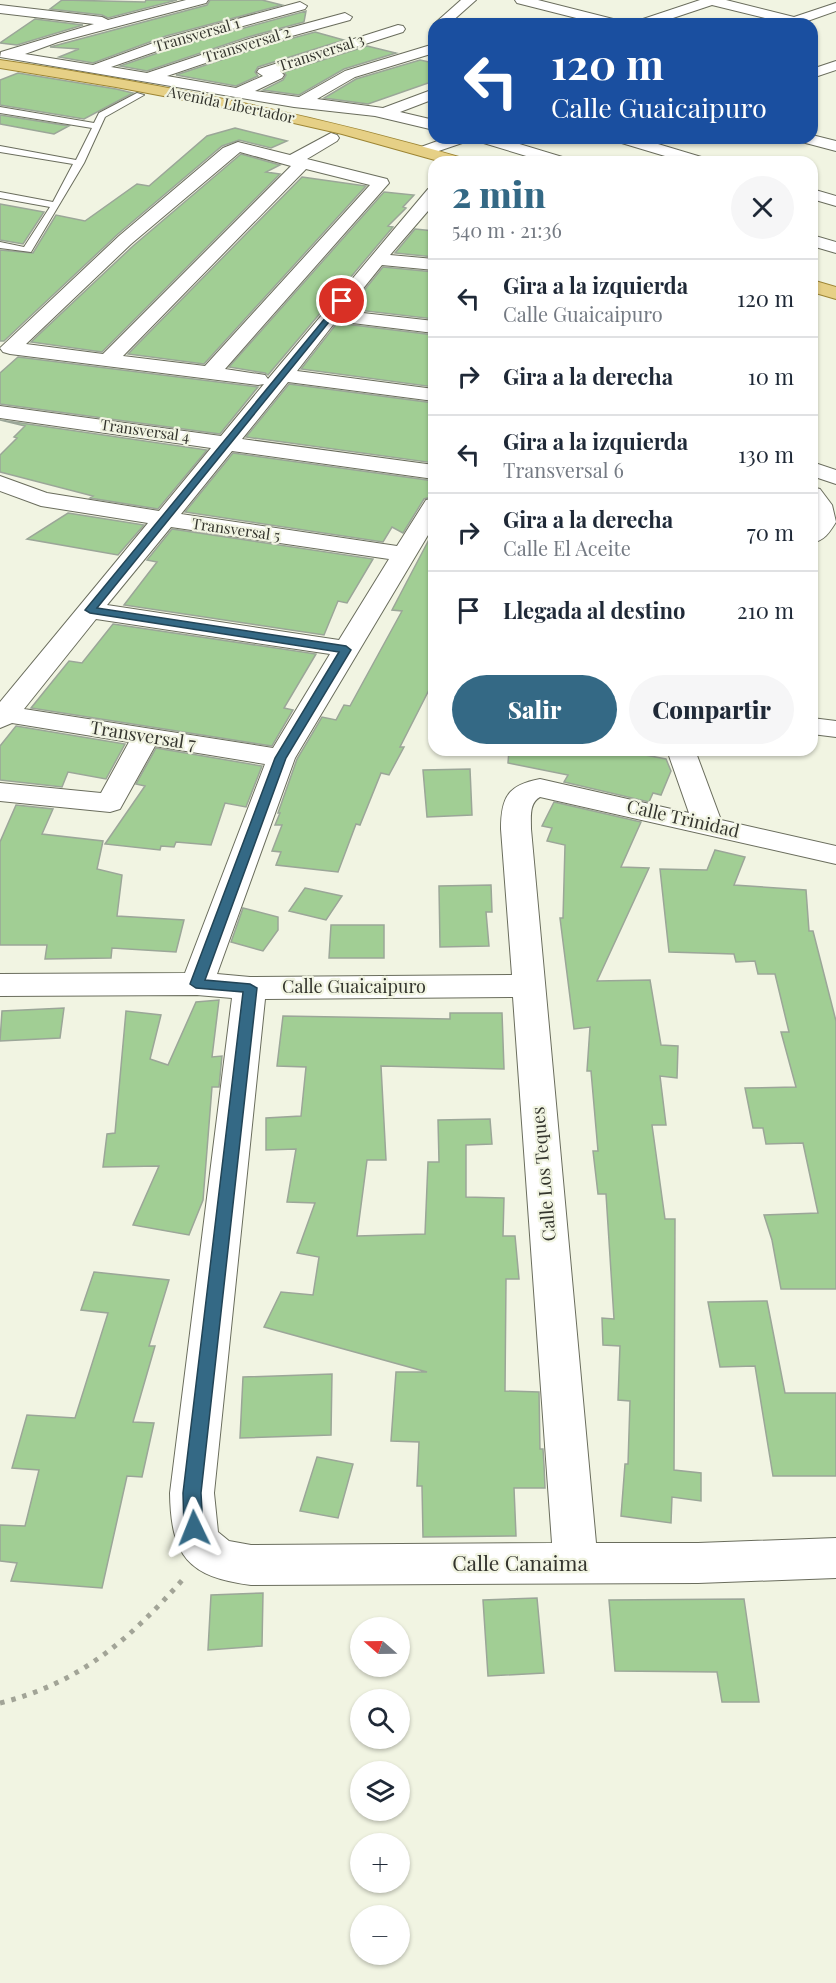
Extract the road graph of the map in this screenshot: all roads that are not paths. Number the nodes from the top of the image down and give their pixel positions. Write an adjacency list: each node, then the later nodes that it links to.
1 (201, 0): 17 (street)
2 (274, 0): 7 (street)
3 (469, 0): 11 (street)
4 (522, 0): 8 (street)
5 (564, 0): 8 (street)
6 (712, 0): 13 (street); 14 (street)
7 (300, 6): 16 (street); 21 (street, Transversal 1)
8 (545, 6): 12 (street)
9 (836, 7): 15 (street)
10 (0, 9): 17 (street)
11 (448, 18)
12 (592, 18)
13 (660, 18)
14 (773, 18)
15 (804, 18)
16 (355, 19): 24 (street, Transversal 2); 25 (street, Transversal 3)
17 (115, 23): 19 (street)
18 (428, 40): 29 (street)
19 (2, 59): 21 (street, Avenida Libertador); 28 (main road, Avenida Libertador)
20 (836, 65): 23 (street)
21 (96, 69): 24 (street, Avenida Libertador)
22 (0, 72): 27 (main road, Avenida Libertador)
23 (818, 72)
24 (150, 77): 25 (street, Avenida Libertador)
25 (238, 92): 29 (street, Avenida Libertador)
26 (428, 95): 31 (street)
27 (140, 96): 33 (lane); 35 (main road, Avenida Libertador)
28 (191, 96): 29 (street); 35 (main road, Avenida Libertador)
29 (301, 102): 31 (street, Avenida Libertador)
30 (0, 110): 33 (lane)
31 (384, 113): 32 (street, Avenida Libertador); 35 (street)
32 (428, 123)
33 (98, 126): 48 (lane)
34 (836, 129): 36 (street)
35 (338, 134): 43 (main road, Avenida Libertador); 47 (street); 49 (main road, Avenida Libertador)
36 (818, 135)
37 (818, 142): 41 (street)
38 (446, 144): 43 (street)
39 (503, 144): 45 (street)
40 (641, 144): 46 (street)
41 (836, 146)
42 (0, 149): 48 (lane)
43 (424, 152): 44 (main road, Avenida Libertador)
44 (438, 156)
45 (543, 156)
46 (682, 156)
47 (297, 162): 66 (street); 66 (street); 67 (street)
48 (80, 163): 54 (lane)
49 (428, 164)
50 (0, 195): 54 (lane)
51 (818, 196): 53 (street)
52 (428, 200): 58 (street)
53 (836, 201)
54 (56, 205): 56 (lane)
55 (818, 242): 57 (street)
56 (0, 245)
57 (836, 248)
58 (377, 259): 59 (street); 64 (street)
59 (428, 264)
60 (818, 274): 61 (main road)
61 (836, 279)
62 (818, 288): 63 (main road)
63 (836, 293)
64 (331, 315): 65 (street); 68 (street)
65 (428, 326)
66 (108, 360): 67 (street)
67 (210, 373): 69 (street)
68 (282, 375): 70 (street); 72 (street)
69 (258, 379)
70 (428, 394)
71 (0, 412): 72 (street, Transversal 4)
72 (227, 442): 73 (street, Transversal 4); 79 (street)
73 (428, 471)
74 (818, 471): 75 (street)
75 (836, 477)
76 (0, 483): 79 (street, Transversal 5)
77 (818, 502): 80 (street)
78 (428, 515): 81 (street)
79 (164, 520): 81 (street, Transversal 5); 82 (street)
80 (818, 531)
81 (404, 554): 83 (street)
82 (90, 610): 83 (street); 84 (street)
83 (346, 650): 89 (street)
84 (2, 717): 87 (street, Transversal 7)
85 (818, 727): 86 (street)
86 (836, 729)
87 (146, 736): 89 (street, Transversal 7); 91 (street)
88 (683, 756): 92 (street)
89 (280, 758): 94 (street)
90 (529, 790): 92 (street, Calle Trinidad); 96 (street, Calle Los Teques)
91 (0, 792)
92 (708, 825): 93 (street, Calle Trinidad)
93 (835, 858)
94 (196, 984): 95 (street, Calle Guaicaipuro); 97 (street, Calle Guaicaipuro)
95 (0, 985)
96 (529, 986): 97 (street, Calle Guaicaipuro); 99 (street, Calle Los Teques)
97 (250, 988): 99 (street, Calle Canaima)
98 (836, 1558): 99 (street, Calle Canaima)
99 (576, 1563)

